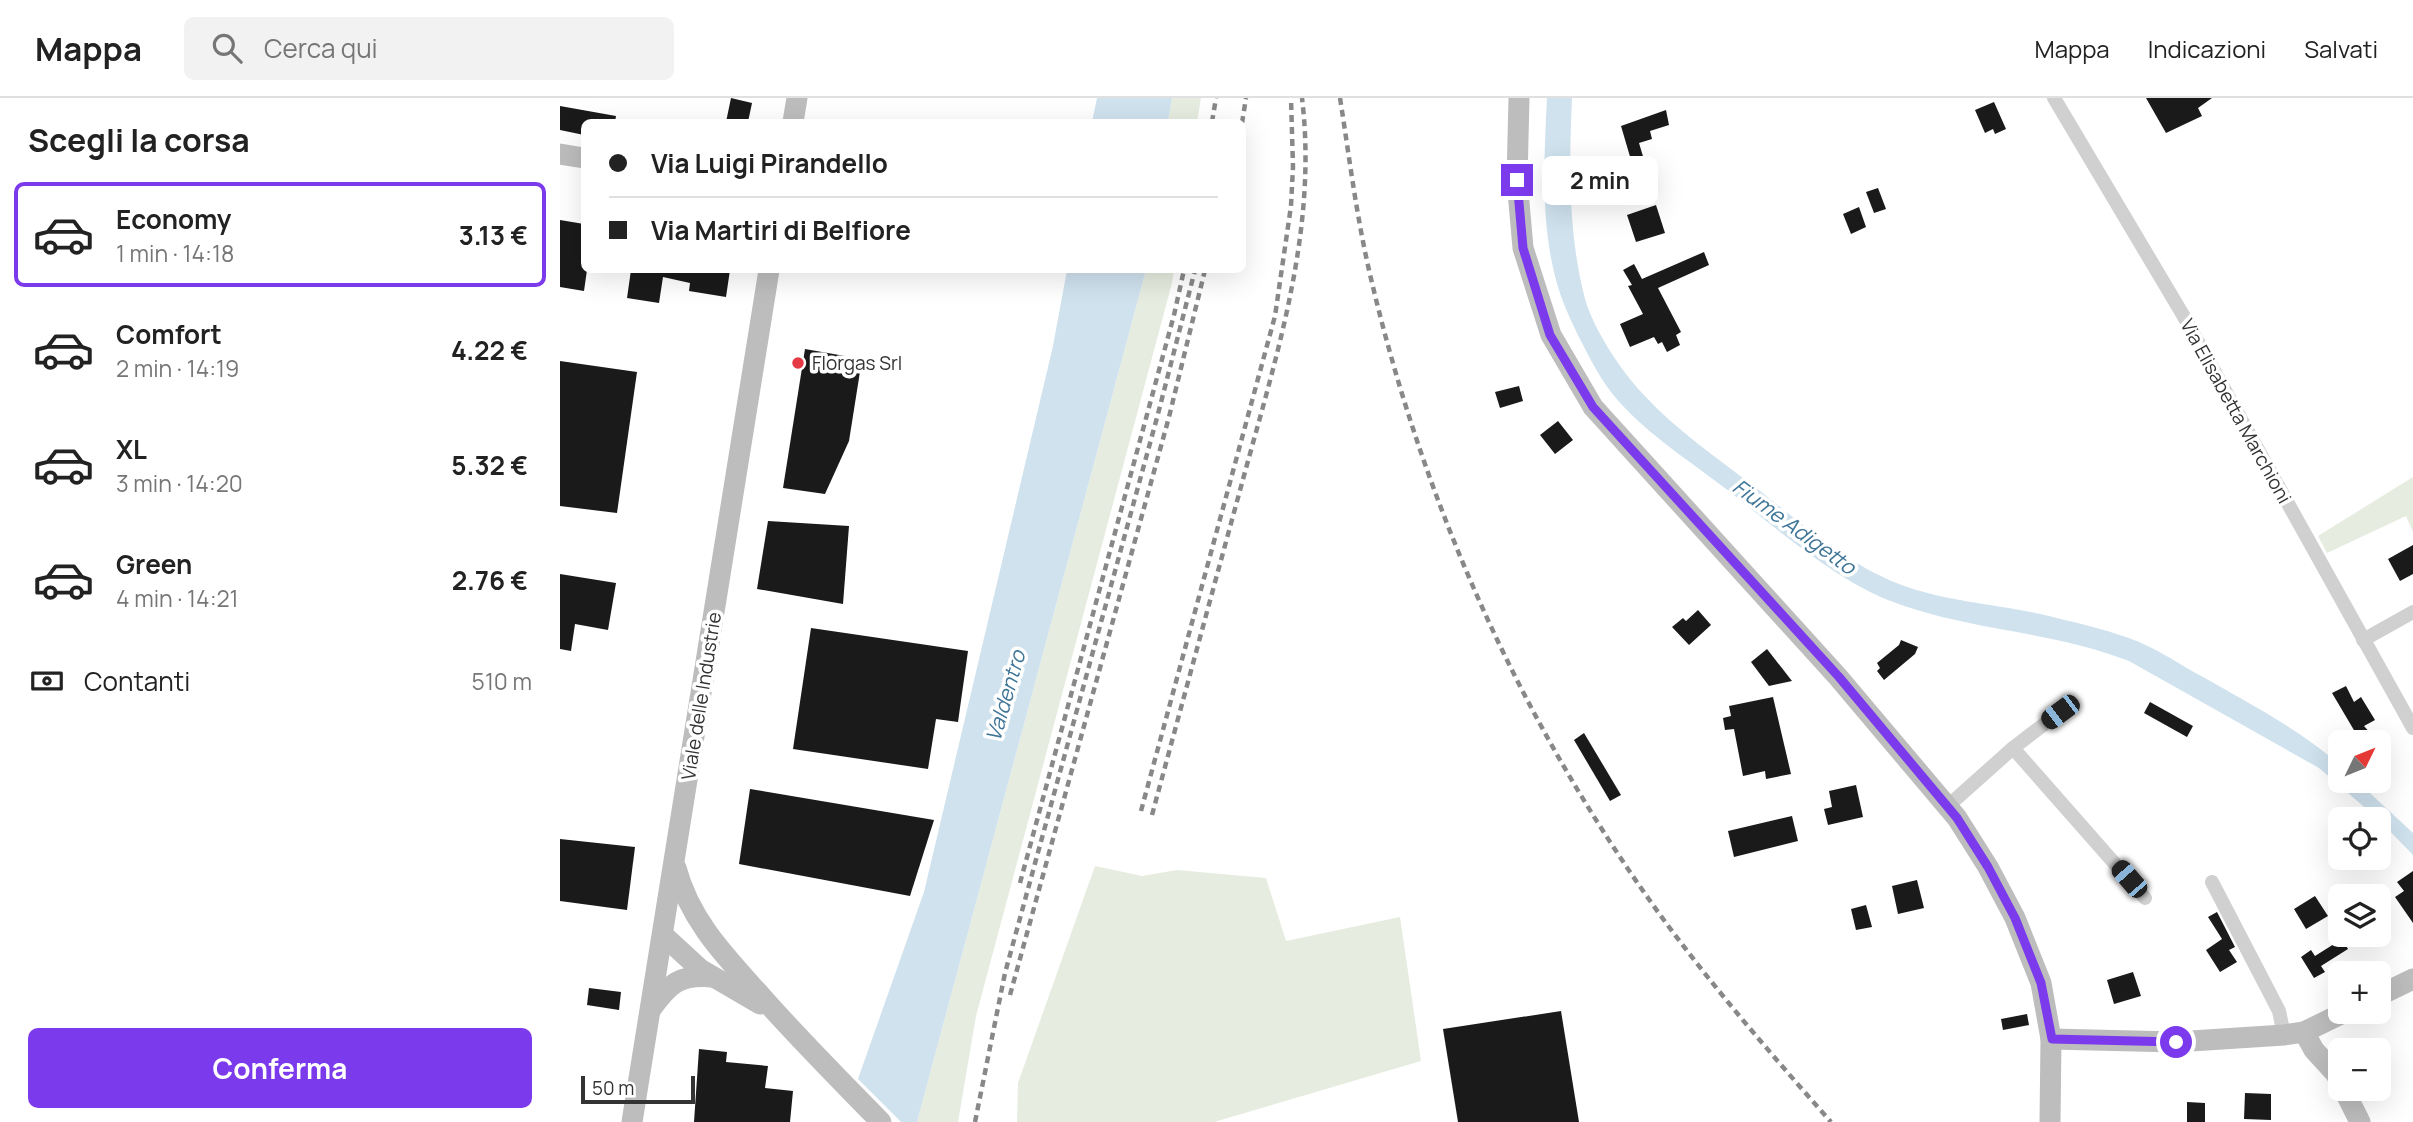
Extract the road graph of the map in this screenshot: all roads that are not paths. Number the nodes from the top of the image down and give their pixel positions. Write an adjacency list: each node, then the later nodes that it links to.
1 (797, 98): 4 (street)
2 (1519, 98): 13 (street)
3 (2054, 98): 9 (street, Via Elisabetta Marchioni)
4 (794, 119)
5 (560, 154): 6 (street)
6 (581, 158)
7 (769, 273): 14 (street, Viale delle Industrie)
8 (2413, 612): 9 (street)
9 (2363, 640): 11 (street, Via Elisabetta Marchioni)
10 (2060, 712): 12 (street)
11 (2413, 728)
12 (2013, 748): 13 (street); 16 (street)
13 (1948, 806): 26 (street)
14 (675, 862): 17 (street, Viale delle Industrie); 18 (street)
15 (2212, 882): 25 (street)
16 (2145, 898)
17 (663, 935): 18 (street); 19 (street); 22 (street, Viale delle Industrie)
18 (710, 939): 23 (street)
19 (713, 977): 22 (street); 23 (street)
20 (2413, 979): 21 (street)
21 (2391, 990)
22 (650, 1010): 29 (street, Viale delle Industrie)
23 (776, 1013): 30 (street)
24 (2328, 1020): 25 (street)
25 (2294, 1034): 26 (street); 27 (street)
26 (2052, 1039): 31 (street)
27 (2328, 1065)
28 (2350, 1101): 32 (street)
29 (632, 1122)
30 (881, 1122)
31 (2050, 1122)
32 (2360, 1122)

